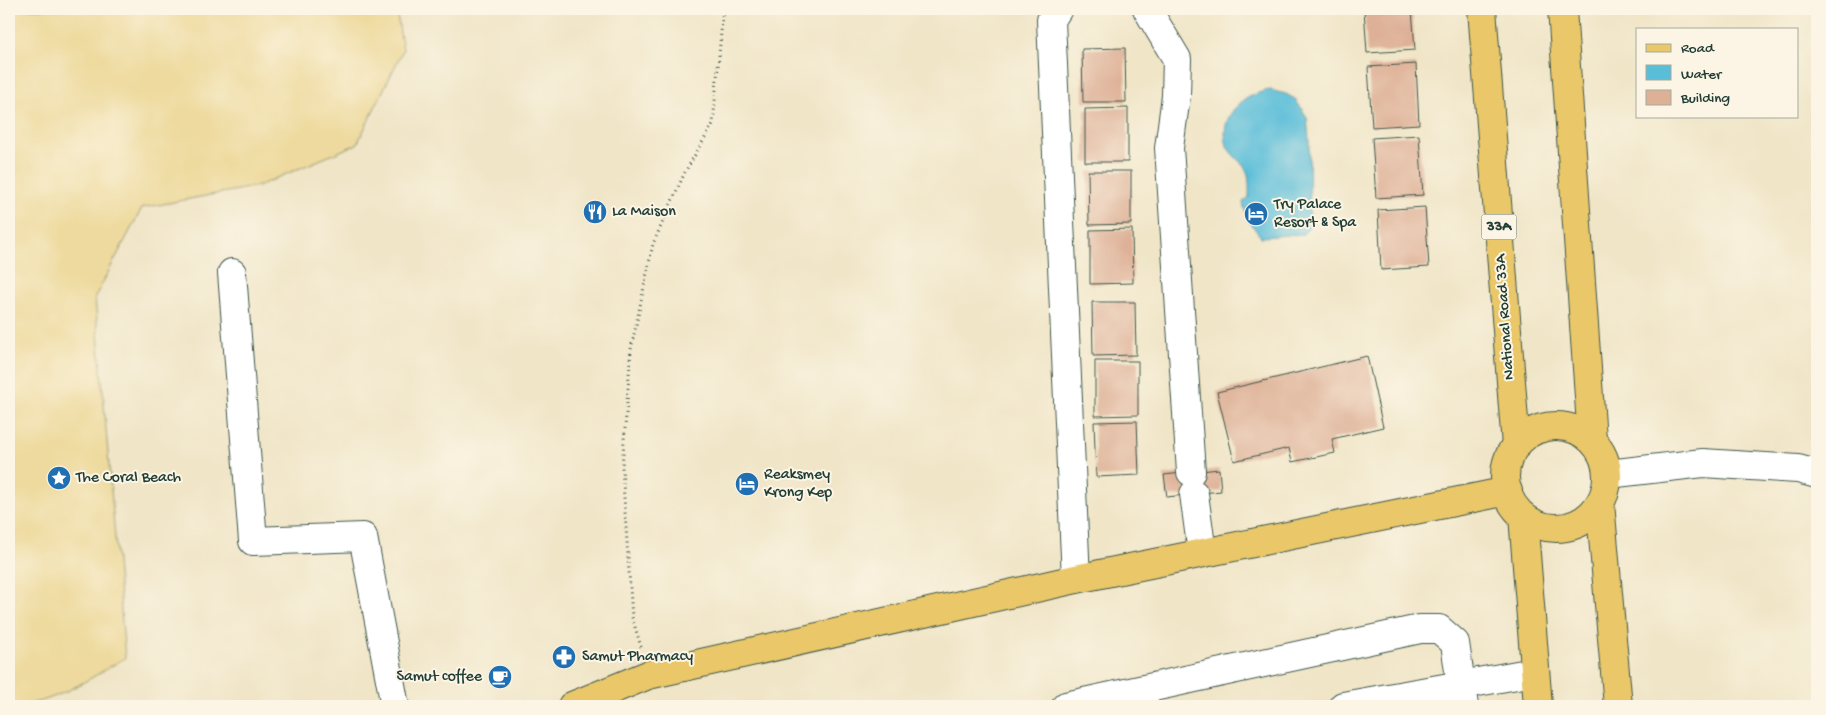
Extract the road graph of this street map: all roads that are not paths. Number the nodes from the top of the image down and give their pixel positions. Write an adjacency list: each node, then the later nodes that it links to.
1 (1058, 9): 14 (street)
2 (1147, 9): 13 (street)
3 (1482, 9): 7 (main road, National Road 33A / 33A)
4 (1562, 9): 6 (main road)
5 (232, 273): 17 (street)
6 (1592, 440): 7 (main road); 8 (main road)
7 (1516, 446): 10 (main road, 33A)
8 (1608, 474): 9 (street); 11 (main road)
9 (1817, 474)
10 (1508, 491): 12 (main road, 33A); 13 (main road)
11 (1600, 503): 12 (main road); 22 (main road)
12 (1523, 516): 15 (main road, 33A)
13 (1202, 553): 14 (main road)
14 (1076, 579): 18 (main road)
15 (1534, 672): 16 (street); 21 (main road, 33A)
16 (1462, 695): 19 (street); 20 (street)
17 (395, 706)
18 (572, 706)
19 (1066, 706)
20 (1343, 706)
21 (1538, 706)
22 (1618, 706)

